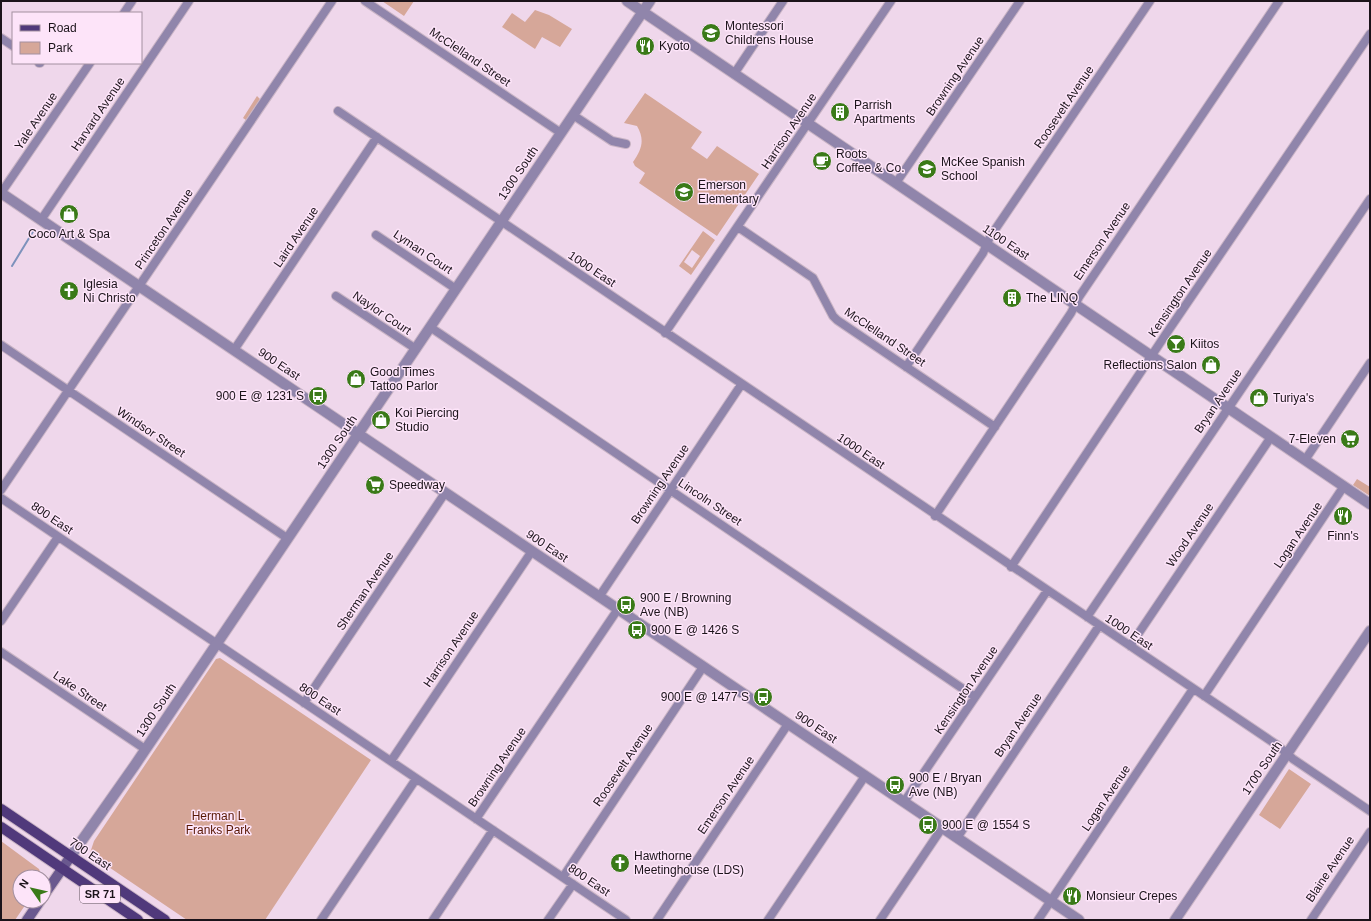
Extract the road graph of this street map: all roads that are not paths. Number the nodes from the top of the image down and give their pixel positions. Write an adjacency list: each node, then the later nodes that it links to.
1 (132, 1): 12 (street)
2 (189, 1): 28 (street, Harvard Avenue)
3 (332, 1): 33 (street, Princeton Avenue)
4 (365, 1): 22 (street, McClelland Street)
5 (627, 1): 13 (street, 1100 East)
6 (650, 1): 13 (street, 1300 South)
7 (783, 1): 18 (street)
8 (891, 1): 21 (street, Harrison Avenue)
9 (1020, 1): 25 (street, Browning Avenue)
10 (1150, 1): 32 (street, Roosevelt Avenue)
11 (1279, 1): 36 (street, Emerson Avenue)
12 (125, 12)
13 (643, 12): 18 (street, 1100 East); 20 (street, 1300 South)
14 (1370, 34): 42 (street, Kensington Avenue)
15 (1, 38): 16 (street)
16 (12, 45)
17 (89, 64): 26 (street, Yale Avenue)
18 (734, 74): 21 (street, 1100 East)
19 (338, 111): 23 (street, 1000 East)
20 (573, 115): 22 (street, 1300 South); 24 (street)
21 (808, 124): 25 (street, 1100 East); 30 (street, Harrison Avenue)
22 (561, 133): 29 (street, 1300 South)
23 (378, 137): 29 (street, 1000 East); 41 (street, Laird Avenue)
24 (626, 144)
25 (896, 183): 32 (street, 1100 East)
26 (1, 193): 28 (street, 900 East)
27 (1370, 199): 47 (street, Bryan Avenue)
28 (41, 220): 33 (street, 900 East)
29 (501, 221): 34 (street, 1300 South); 38 (street, 1000 East)
30 (738, 227): 38 (street, Harrison Avenue); 44 (street, McClelland Street)
31 (376, 235): 34 (street, Lyman Court)
32 (986, 244): 36 (street, 1100 East); 44 (street, Roosevelt Avenue)
33 (139, 286): 41 (street, 900 East); 46 (street, Princeton Avenue)
34 (456, 289): 37 (street, 1300 South)
35 (336, 296): 40 (street, Naylor Court)
36 (1075, 304): 42 (street, 1100 East); 48 (street, Emerson Avenue)
37 (430, 327): 40 (street, 1300 South); 54 (street, Lincoln Street)
38 (665, 333): 45 (street, 1000 East)
39 (1, 345): 46 (street, Windsor Street)
40 (416, 349): 49 (street, 1300 South)
41 (234, 350): 49 (street, 900 East)
42 (1152, 356): 47 (street, 1100 East); 62 (street, Kensington Avenue)
43 (1370, 363): 51 (street)
44 (906, 367): 48 (street, McClelland Street)
45 (741, 385): 54 (street, Browning Avenue); 58 (street, 1000 East)
46 (68, 390): 53 (street, Princeton Avenue); 60 (street, Windsor Street)
47 (1228, 408): 50 (street, 1100 East); 66 (street, Bryan Avenue)
48 (995, 426): 58 (street, Emerson Avenue)
49 (359, 434): 55 (street, 900 East); 60 (street, 1300 South)
50 (1271, 437): 51 (street, 1100 East); 71 (street, Wood Avenue)
51 (1305, 460): 52 (street, 1100 East)
52 (1344, 486): 57 (street, 1100 East); 75 (street, Logan Avenue)
53 (1, 490)
54 (671, 490): 64 (street, Browning Avenue); 76 (street, Lincoln Street)
55 (445, 493): 61 (street, 900 East); 77 (street, Sherman Avenue)
56 (1, 498): 59 (street, 800 East)
57 (1370, 504)
58 (935, 516): 62 (street, 1000 East)
59 (58, 537): 67 (street); 70 (street, 800 East)
60 (287, 538): 70 (street, 1300 South)
61 (532, 551): 64 (street, 900 East); 81 (street, Harrison Avenue)
62 (1011, 567): 63 (street, 1000 East)
63 (1047, 591): 66 (street, 1000 East); 76 (street, Kensington Avenue)
64 (599, 597): 65 (street, 900 East)
65 (618, 609): 73 (street, 900 East); 87 (street, Browning Avenue)
66 (1087, 617): 68 (street, 1000 East)
67 (1, 622)
68 (1099, 626): 71 (street, 1000 East); 92 (street, Bryan Avenue)
69 (1370, 631): 80 (street, 1700 South)
70 (216, 644): 77 (street, 800 East); 79 (street, 1300 South)
71 (1130, 646): 74 (street, 1000 East)
72 (1, 652): 79 (street, Lake Street)
73 (704, 667): 78 (street, 900 East); 95 (street, Roosevelt Avenue)
74 (1193, 689): 75 (street, 1000 East); 98 (street, Logan Avenue)
75 (1204, 696): 80 (street, 1000 East)
76 (975, 697): 84 (street, Kensington Avenue)
77 (304, 703): 81 (street, 800 East)
78 (788, 724): 82 (street, 900 East); 107 (street, Emerson Avenue)
79 (145, 749): 93 (street, 1300 South)
80 (1287, 754): 86 (street, 1000 East); 112 (street, 1700 South)
81 (391, 761): 83 (street, 800 East)
82 (865, 776): 84 (street, 900 East); 108 (street)
83 (416, 779): 87 (street, 800 East); 103 (street)
84 (904, 802): 89 (street, 900 East)
85 (1, 809): 93 (main road, 700 East / SR 71)
86 (1370, 811)
87 (476, 819): 90 (street, 800 East)
88 (1, 827): 94 (main road, SR 71)
89 (942, 828): 92 (street, 900 East); 109 (street)
90 (493, 830): 95 (street, 800 East); 104 (street)
91 (1370, 832): 113 (street, Blaine Avenue)
92 (957, 838): 98 (street, 900 East)
93 (71, 856): 94 (main road, 1300 South); 102 (main road, 700 East / SR 71)
94 (62, 869): 96 (main road, 1300 South); 101 (main road, SR 71)
95 (563, 877): 97 (street, 800 East)
96 (52, 884)
97 (573, 884): 105 (street); 106 (street, 800 East)
98 (1051, 901): 110 (street, Logan Avenue); 111 (street, 900 East)
99 (35, 909): 100 (main road)
100 (27, 920)
101 (138, 920)
102 (165, 920)
103 (321, 920)
104 (433, 920)
105 (548, 920)
106 (626, 920)
107 (657, 920)
108 (768, 920)
109 (880, 920)
110 (1038, 920)
111 (1079, 920)
112 (1175, 920)
113 (1311, 920)

